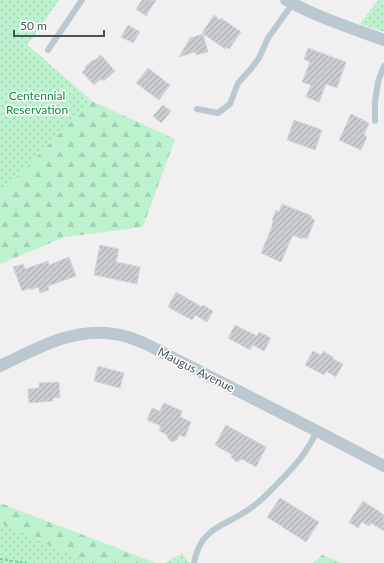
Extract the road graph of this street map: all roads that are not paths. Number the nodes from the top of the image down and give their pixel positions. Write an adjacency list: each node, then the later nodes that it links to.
1 (82, 0): 4 (lane)
2 (290, 2): 3 (street); 6 (lane)
3 (384, 40)
4 (48, 50)
5 (384, 66): 7 (lane)
6 (197, 109)
7 (375, 121)
8 (0, 366): 9 (street, Maugus Avenue)
9 (317, 431): 10 (street, Maugus Avenue); 11 (lane)
10 (384, 466)
11 (194, 563)

